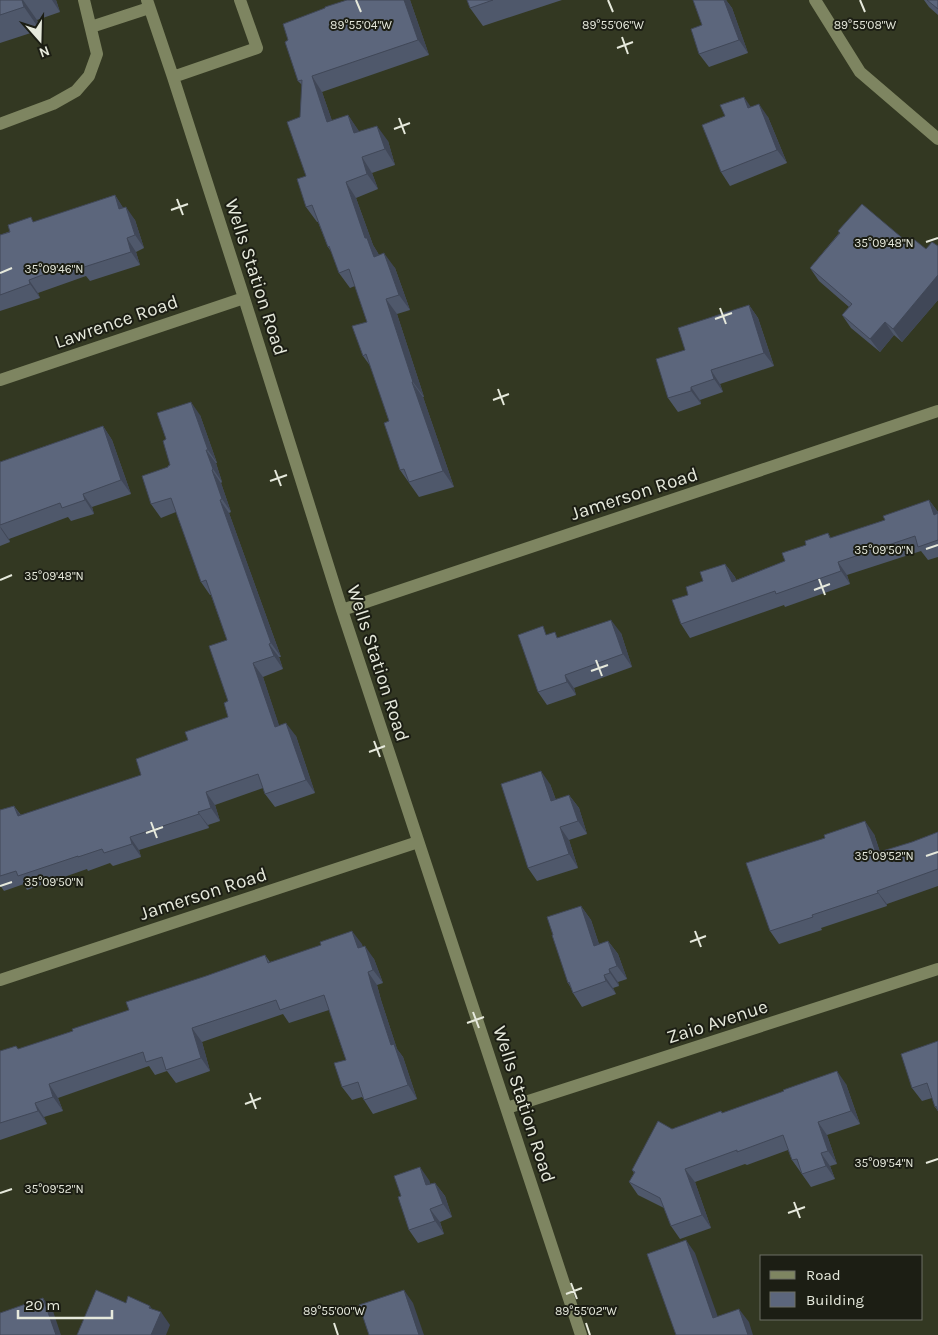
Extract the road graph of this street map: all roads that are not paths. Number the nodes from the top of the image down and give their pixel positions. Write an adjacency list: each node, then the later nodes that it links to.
1 (84, 0): 5 (street)
2 (240, 0): 6 (street)
3 (815, 0): 8 (street)
4 (148, 4): 5 (street); 6 (street, Wells Station Road)
5 (91, 27): 7 (street)
6 (173, 77): 9 (street, Wells Station Road)
7 (0, 124)
8 (938, 139)
9 (244, 298): 10 (street, Lawrence Road); 12 (street, Wells Station Road)
10 (0, 380)
11 (938, 411): 12 (street, Jamerson Road)
12 (342, 610): 13 (street, Wells Station Road)
13 (418, 842): 15 (street, Jamerson Road); 16 (street, Wells Station Road)
14 (938, 969): 16 (street, Zaio Avenue)
15 (0, 980)
16 (506, 1108): 17 (street, Wells Station Road)
17 (581, 1335)

